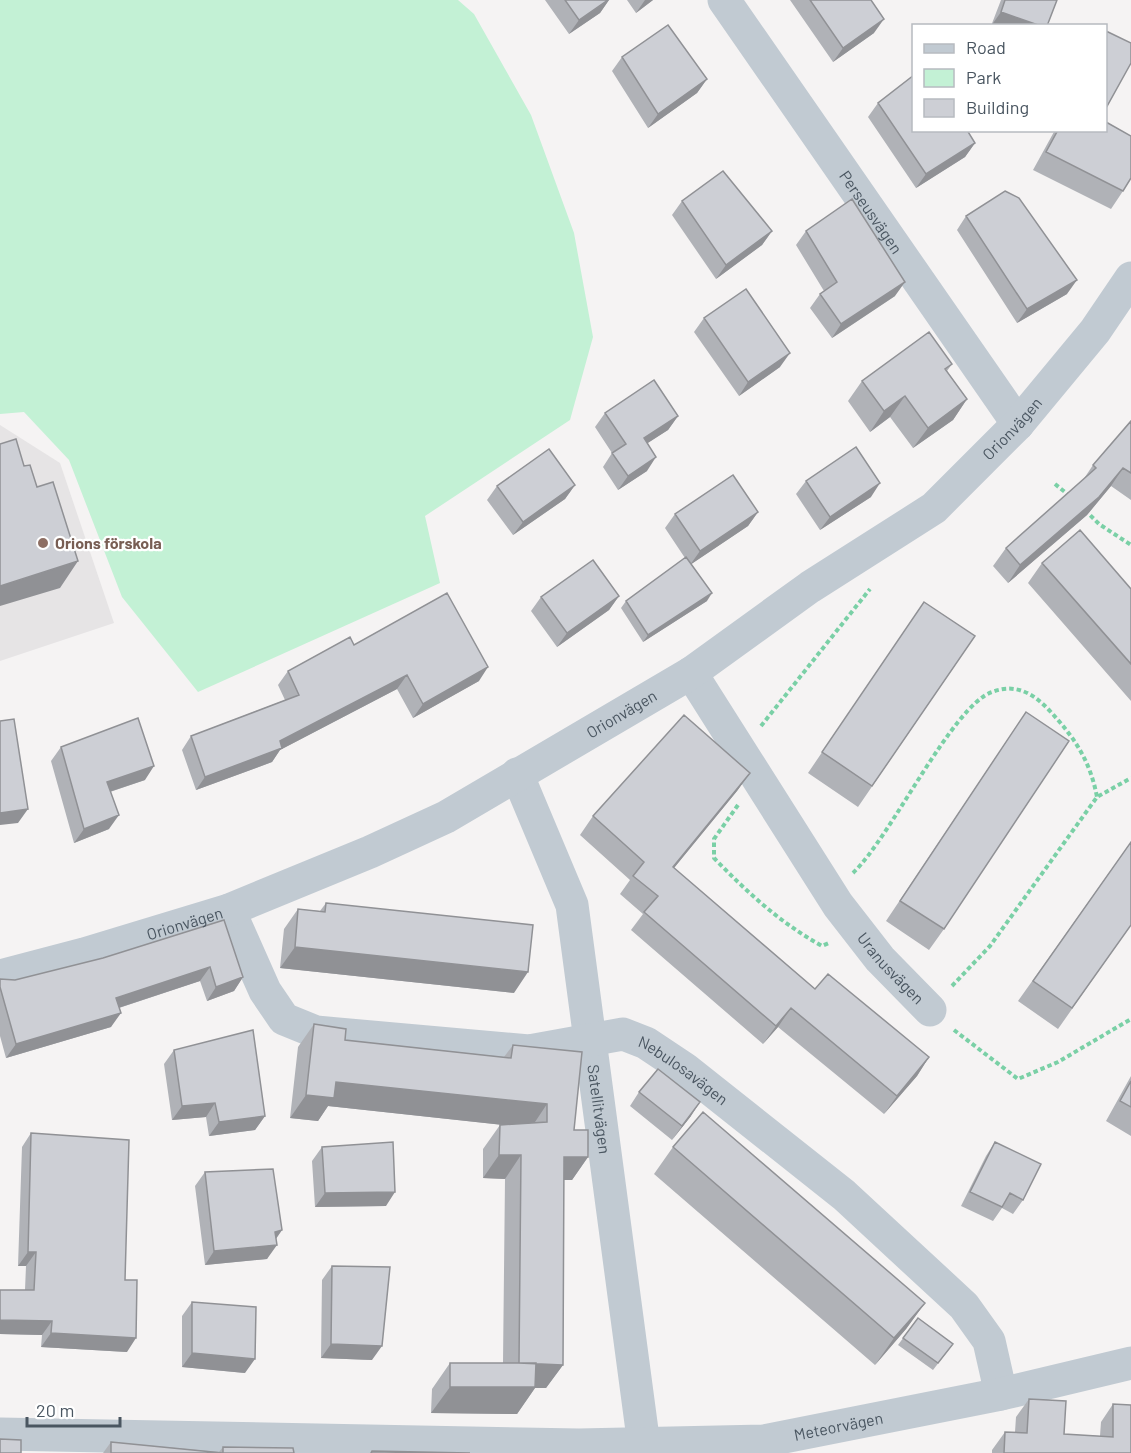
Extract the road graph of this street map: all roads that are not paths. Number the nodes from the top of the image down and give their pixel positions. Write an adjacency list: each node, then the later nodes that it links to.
1 (724, 0): 3 (street, Perseusvägen)
2 (1131, 278): 3 (street, Orionvägen)
3 (1018, 424): 4 (street, Orionvägen)
4 (691, 673): 5 (street, Orionvägen); 8 (street, Uranusvägen)
5 (517, 774): 6 (street, Orionvägen); 9 (street, Satellitvägen)
6 (229, 910): 7 (street, Orionvägen); 9 (street, Nebulosavägen)
7 (0, 976)
8 (930, 1010)
9 (588, 1039): 11 (street, Nebulosavägen); 13 (street, Satellitvägen)
10 (1131, 1363): 11 (street, Meteorvägen)
11 (1000, 1394): 13 (street, Meteorvägen)
12 (0, 1434): 13 (street, Meteorvägen)
13 (646, 1449)

